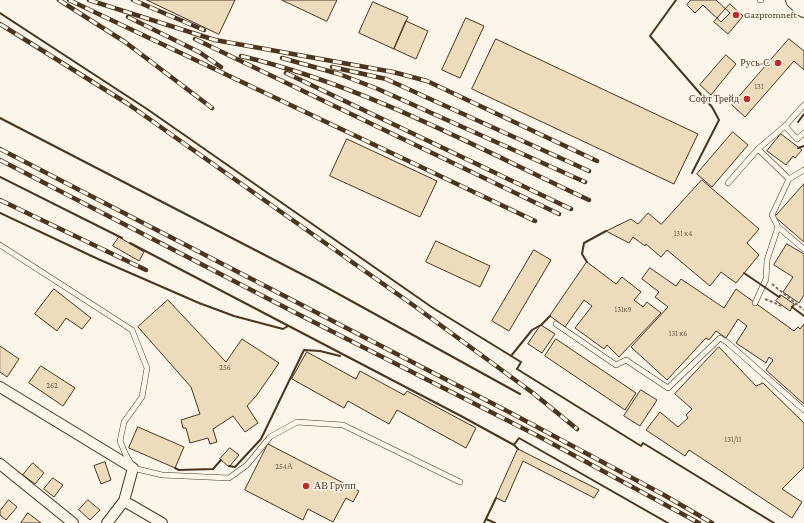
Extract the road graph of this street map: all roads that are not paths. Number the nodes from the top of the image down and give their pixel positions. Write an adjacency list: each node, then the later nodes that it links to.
1 (794, 0): 2 (highway)
2 (804, 9)
3 (804, 105): 4 (lane)
4 (785, 126): 5 (lane); 6 (lane)
5 (804, 133)
6 (758, 150): 8 (lane); 9 (lane)
7 (804, 170): 8 (lane)
8 (789, 179): 10 (lane)
9 (728, 183)
10 (778, 227): 12 (lane); 13 (lane)
11 (0, 245): 18 (lane)
12 (804, 249)
13 (755, 302)
14 (556, 324): 16 (lane)
15 (0, 387): 18 (street)
16 (804, 410)
17 (0, 464): 21 (street)
18 (133, 468): 19 (lane); 20 (street)
19 (460, 482)
20 (124, 501): 22 (street); 23 (street)
21 (73, 523)
22 (107, 523)
23 (162, 523)

